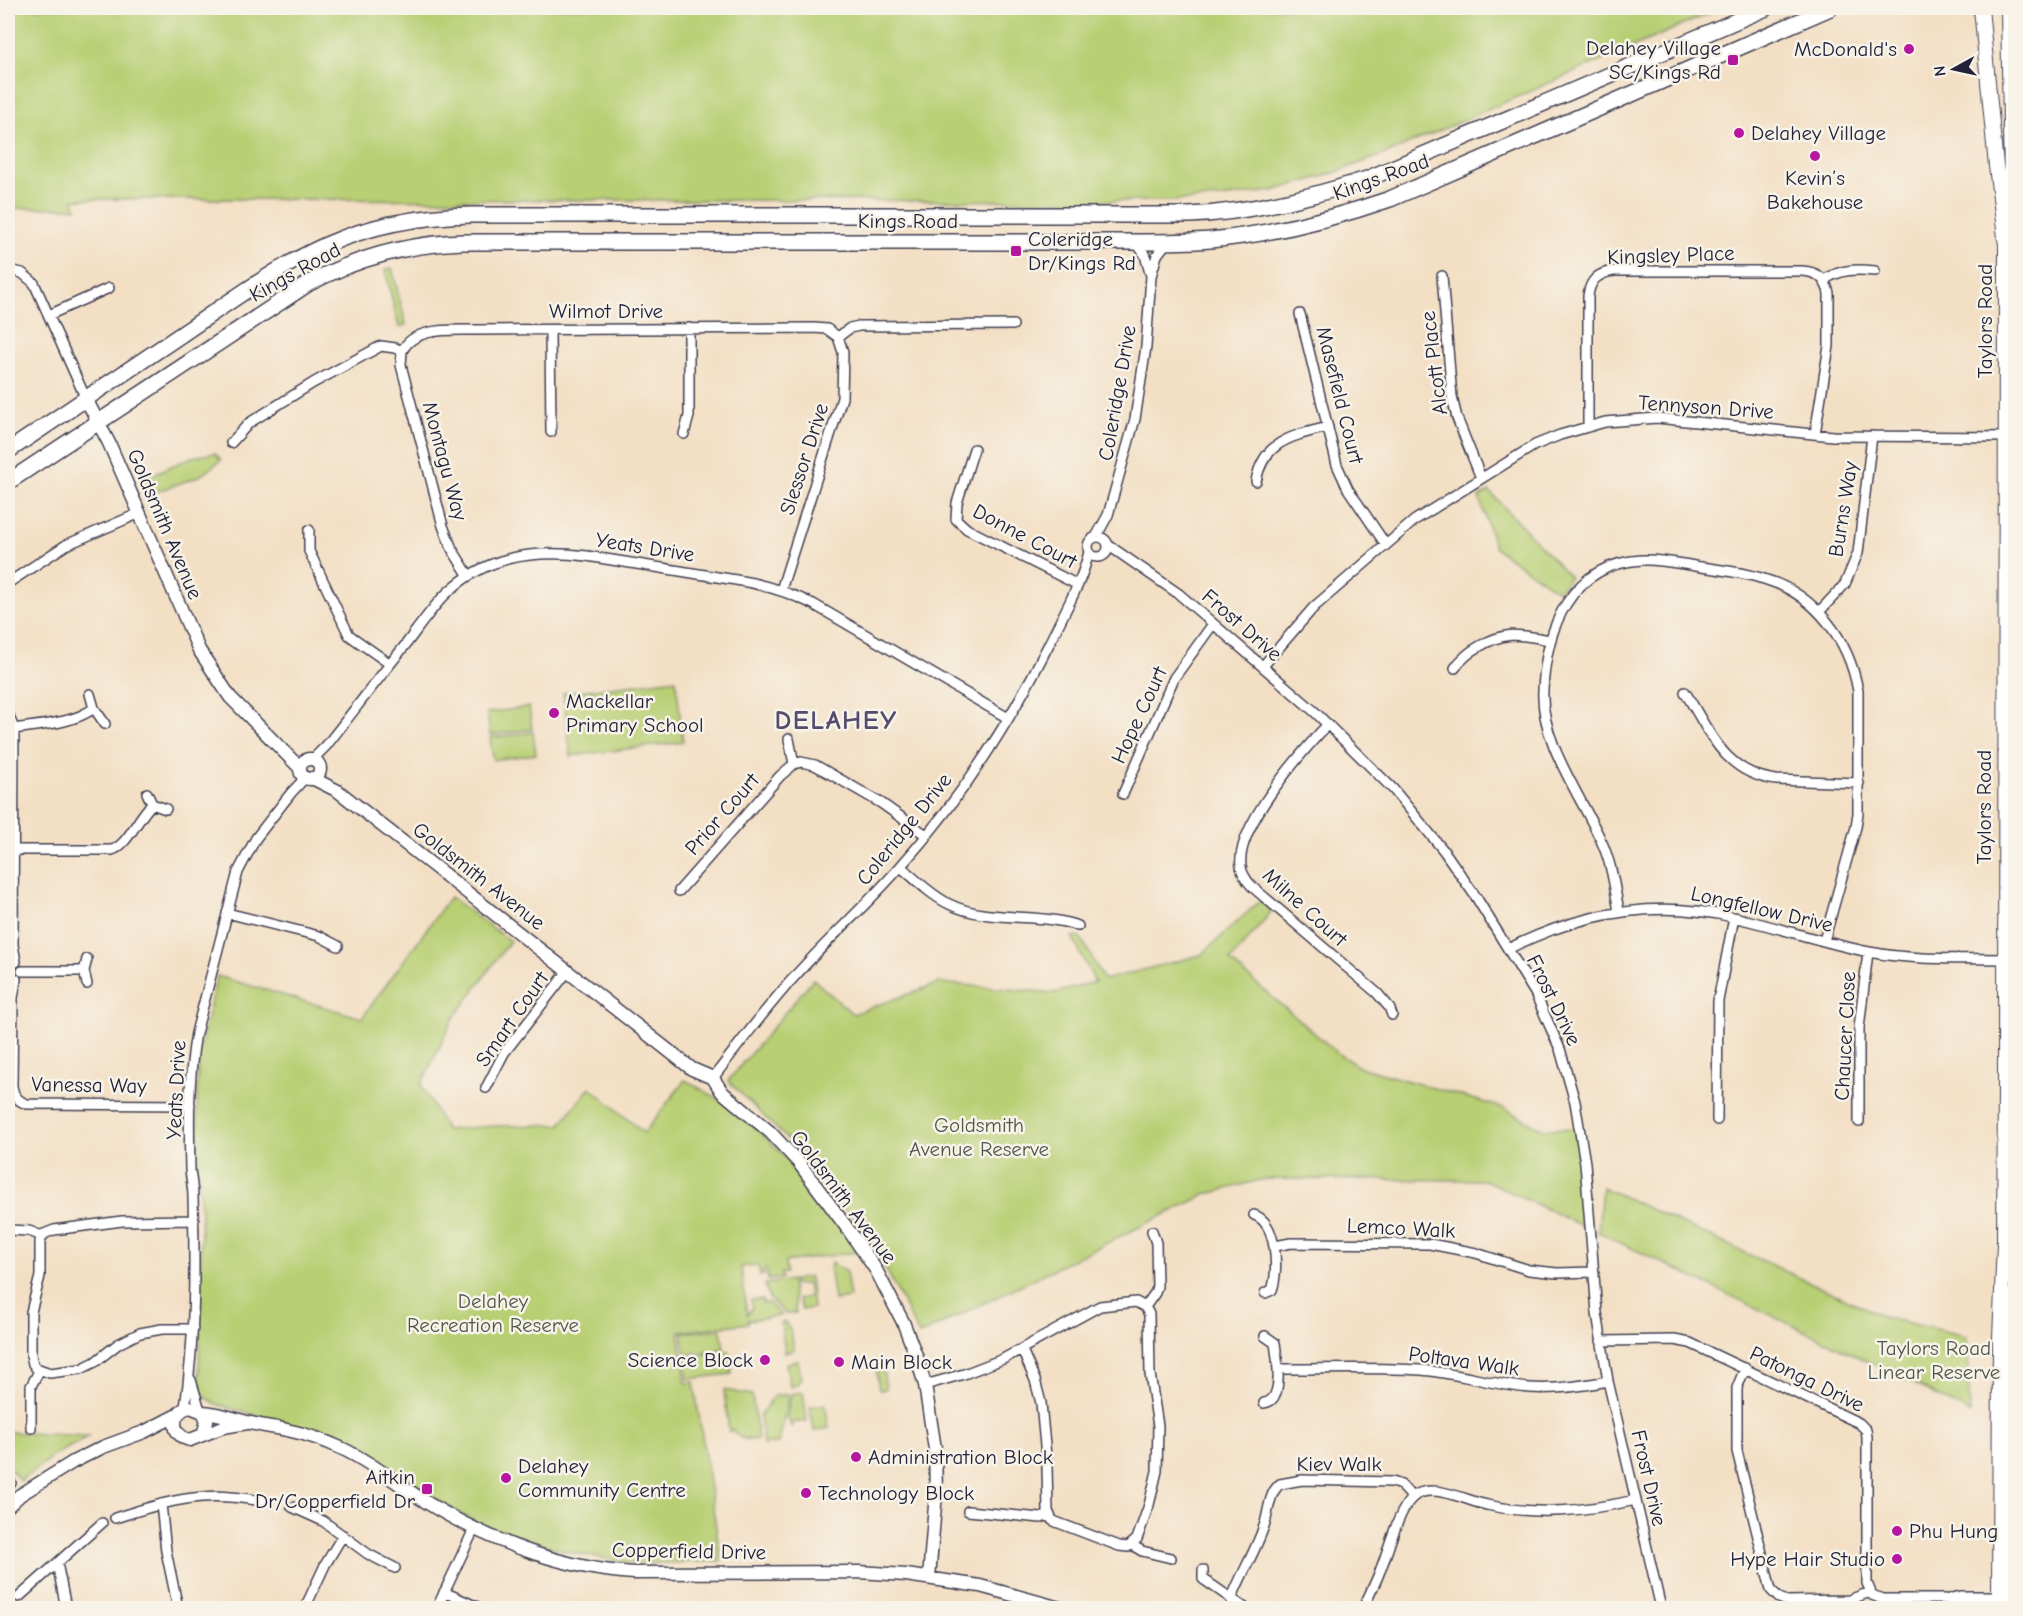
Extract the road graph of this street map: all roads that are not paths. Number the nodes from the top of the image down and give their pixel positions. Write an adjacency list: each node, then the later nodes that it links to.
1 (1766, 8): 25 (main road, Kings Road)
2 (1830, 8): 11 (main road, Kings Road)
3 (1981, 8): 5 (main road, Taylors Road)
4 (2007, 8): 5 (main road); 7 (main road, Taylors Road)
5 (1986, 62): 6 (main road, Taylors Road)
6 (1991, 117): 7 (main road); 9 (main road, Taylors Road)
7 (2010, 129): 8 (main road, Taylors Road)
8 (2011, 183): 9 (main road); 33 (main road, Taylors Road)
9 (1999, 192): 33 (main road, Taylors Road)
10 (1136, 242): 11 (main road, Kings Road); 14 (street, Coleridge Drive); 26 (main road, Kings Road)
11 (1167, 242): 14 (street, Coleridge Drive)
12 (8, 270): 19 (street)
13 (1875, 271): 16 (street)
14 (1151, 276): 41 (street, Coleridge Drive)
15 (1442, 276): 37 (street, Alcott Place)
16 (1824, 280): 28 (street, Kingsley Place); 31 (street)
17 (109, 288): 19 (street)
18 (1300, 314): 27 (street, Masefield Court)
19 (49, 315): 25 (street)
20 (1013, 325): 23 (street)
21 (689, 328): 22 (street, Wilmot Drive); 23 (street, Wilmot Drive); 30 (street)
22 (550, 330): 24 (street, Wilmot Drive); 29 (street)
23 (838, 337): 54 (street, Slessor Drive)
24 (402, 351): 34 (street); 51 (street, Montagu Way)
25 (86, 399): 26 (street, Goldsmith Avenue); 36 (main road, Kings Road)
26 (99, 422): 39 (main road, Kings Road); 40 (street, Goldsmith Avenue)
27 (1328, 427): 38 (street); 46 (street, Masefield Court)
28 (1588, 427): 31 (street, Tennyson Drive); 37 (street, Tennyson Drive)
29 (551, 432)
30 (684, 434)
31 (1815, 434): 32 (street, Tennyson Drive)
32 (1872, 436): 33 (street, Tennyson Drive); 55 (street, Burns Way)
33 (2010, 437): 42 (main road, Taylors Road)
34 (231, 443)
35 (974, 449): 53 (street, Donne Court)
36 (8, 451)
37 (1481, 478): 46 (street, Tennyson Drive)
38 (1257, 481)
39 (8, 483)
40 (140, 513): 52 (street); 71 (street, Goldsmith Avenue)
41 (1107, 515): 44 (street, Coleridge Drive); 45 (street, Coleridge Drive)
42 (2012, 525): 75 (main road, Taylors Road)
43 (309, 530): 58 (street)
44 (1096, 537): 45 (street); 47 (street)
45 (1107, 543): 48 (street); 49 (street, Frost Drive)
46 (1386, 545): 59 (street, Tennyson Drive)
47 (1089, 552): 48 (street); 50 (street, Coleridge Drive)
48 (1101, 556): 49 (street, Frost Drive); 50 (street, Coleridge Drive)
49 (1127, 559): 56 (street, Frost Drive)
50 (1083, 574): 53 (street, Coleridge Drive)
51 (469, 576): 54 (street, Yeats Drive); 58 (street, Yeats Drive)
52 (8, 583)
53 (1077, 585): 65 (street, Coleridge Drive)
54 (781, 590): 65 (street, Yeats Drive)
55 (1820, 612): 57 (street); 72 (street)
56 (1213, 624): 59 (street, Frost Drive); 74 (street, Hope Court)
57 (1550, 640): 60 (street); 82 (street)
58 (390, 664): 71 (street, Yeats Drive)
59 (1263, 666): 67 (street, Frost Drive)
60 (1455, 668)
61 (1685, 692): 72 (street)
62 (90, 694): 63 (street)
63 (94, 708): 66 (street); 68 (street)
64 (8, 713): 68 (street)
65 (1008, 718): 78 (street, Coleridge Drive)
66 (105, 724)
67 (1328, 724): 88 (street, Frost Drive); 98 (street, Milne Court)
68 (14, 729): 79 (street)
69 (789, 739): 70 (street)
70 (794, 764): 78 (street); 81 (street, Prior Court)
71 (309, 769): 83 (street, Yeats Drive); 95 (street, Goldsmith Avenue)
72 (1858, 783): 86 (street)
73 (147, 793): 76 (street)
74 (1123, 794)
75 (2012, 796): 90 (main road, Taylors Road)
76 (152, 804): 77 (street); 79 (street)
77 (165, 810)
78 (927, 835): 80 (street, Coleridge Drive)
79 (14, 850): 92 (street)
80 (901, 867): 85 (street); 100 (street, Coleridge Drive)
81 (679, 891)
82 (1619, 912): 84 (street, Longfellow Drive); 88 (street, Longfellow Drive)
83 (227, 913): 87 (street); 103 (street, Yeats Drive)
84 (1734, 917): 86 (street, Longfellow Drive); 104 (street)
85 (1078, 926)
86 (1824, 941): 89 (street, Longfellow Drive)
87 (338, 946)
88 (1508, 949): 112 (street, Frost Drive)
89 (1868, 952): 90 (street, Longfellow Drive); 105 (street, Chaucer Close)
90 (2010, 958): 99 (main road, Taylors Road)
91 (87, 959): 94 (street)
92 (11, 963): 93 (street)
93 (22, 971): 94 (street); 96 (street)
94 (84, 971): 97 (street)
95 (568, 971): 100 (street, Goldsmith Avenue); 101 (street, Smart Court)
96 (11, 979): 102 (street, Vanessa Way)
97 (87, 984)
98 (1392, 1015)
99 (2012, 1070): 119 (main road, Taylors Road)
100 (713, 1078): 125 (street, Goldsmith Avenue)
101 (486, 1088)
102 (12, 1100): 103 (street, Vanessa Way)
103 (190, 1105): 107 (street, Yeats Drive)
104 (1717, 1120)
105 (1859, 1122)
106 (1254, 1215): 111 (street)
107 (194, 1220): 110 (street); 115 (street, Yeats Drive)
108 (8, 1230): 110 (street)
109 (1152, 1231): 114 (street)
110 (42, 1236): 122 (street)
111 (1275, 1246): 112 (street, Lemco Walk); 113 (street)
112 (1594, 1272): 117 (street, Frost Drive)
113 (1265, 1293)
114 (1145, 1307): 118 (street); 148 (street)
115 (193, 1329): 122 (street); 123 (street, Yeats Drive)
116 (1265, 1336): 121 (street)
117 (1601, 1341): 120 (street, Patonga Drive); 124 (street, Frost Drive)
118 (1022, 1350): 125 (street); 142 (street)
119 (2010, 1367): 158 (main road, Taylors Road)
120 (1745, 1368): 155 (street, Patonga Drive); 155 (street)
121 (1279, 1370): 124 (street, Poltava Walk); 126 (street)
122 (39, 1371): 130 (street)
123 (190, 1375): 127 (street, Yeats Drive); 128 (street, Yeats Drive)
124 (1608, 1381): 136 (street, Frost Drive)
125 (925, 1385): 153 (street, Goldsmith Avenue)
126 (1264, 1403)
127 (181, 1411): 128 (street); 131 (street); 132 (street)
128 (201, 1411): 129 (street, Copperfield Drive); 133 (street)
129 (248, 1423): 133 (street, Copperfield Drive); 146 (street, Copperfield Drive)
130 (31, 1428)
131 (144, 1432): 132 (street); 134 (street)
132 (177, 1433): 133 (street)
133 (203, 1435)
134 (48, 1478): 139 (street); 143 (street)
135 (1412, 1497): 136 (street); 157 (street, Kiev Walk); 166 (street)
136 (1636, 1500): 167 (street, Frost Drive)
137 (264, 1501): 138 (street)
138 (161, 1504): 144 (street); 160 (street)
139 (8, 1506)
140 (292, 1507): 147 (street)
141 (968, 1511): 142 (street)
142 (1049, 1515): 148 (street)
143 (8, 1517)
144 (115, 1518)
145 (102, 1523): 150 (street)
146 (474, 1529): 153 (street, Copperfield Drive); 154 (street)
147 (343, 1535): 151 (street); 161 (street)
148 (1132, 1545): 149 (street)
149 (1171, 1558)
150 (57, 1563): 156 (street); 159 (street)
151 (395, 1568)
152 (1203, 1570): 157 (street)
153 (929, 1578): 164 (street, Copperfield Drive)
154 (444, 1592): 162 (street); 163 (street)
155 (1870, 1592): 158 (street)
156 (19, 1597)
157 (1231, 1600): 165 (street)
158 (2003, 1603)
159 (66, 1608)
160 (178, 1608)
161 (305, 1608)
162 (437, 1608)
163 (480, 1608)
164 (1055, 1608)
165 (1245, 1608)
166 (1363, 1608)
167 (1661, 1608)

